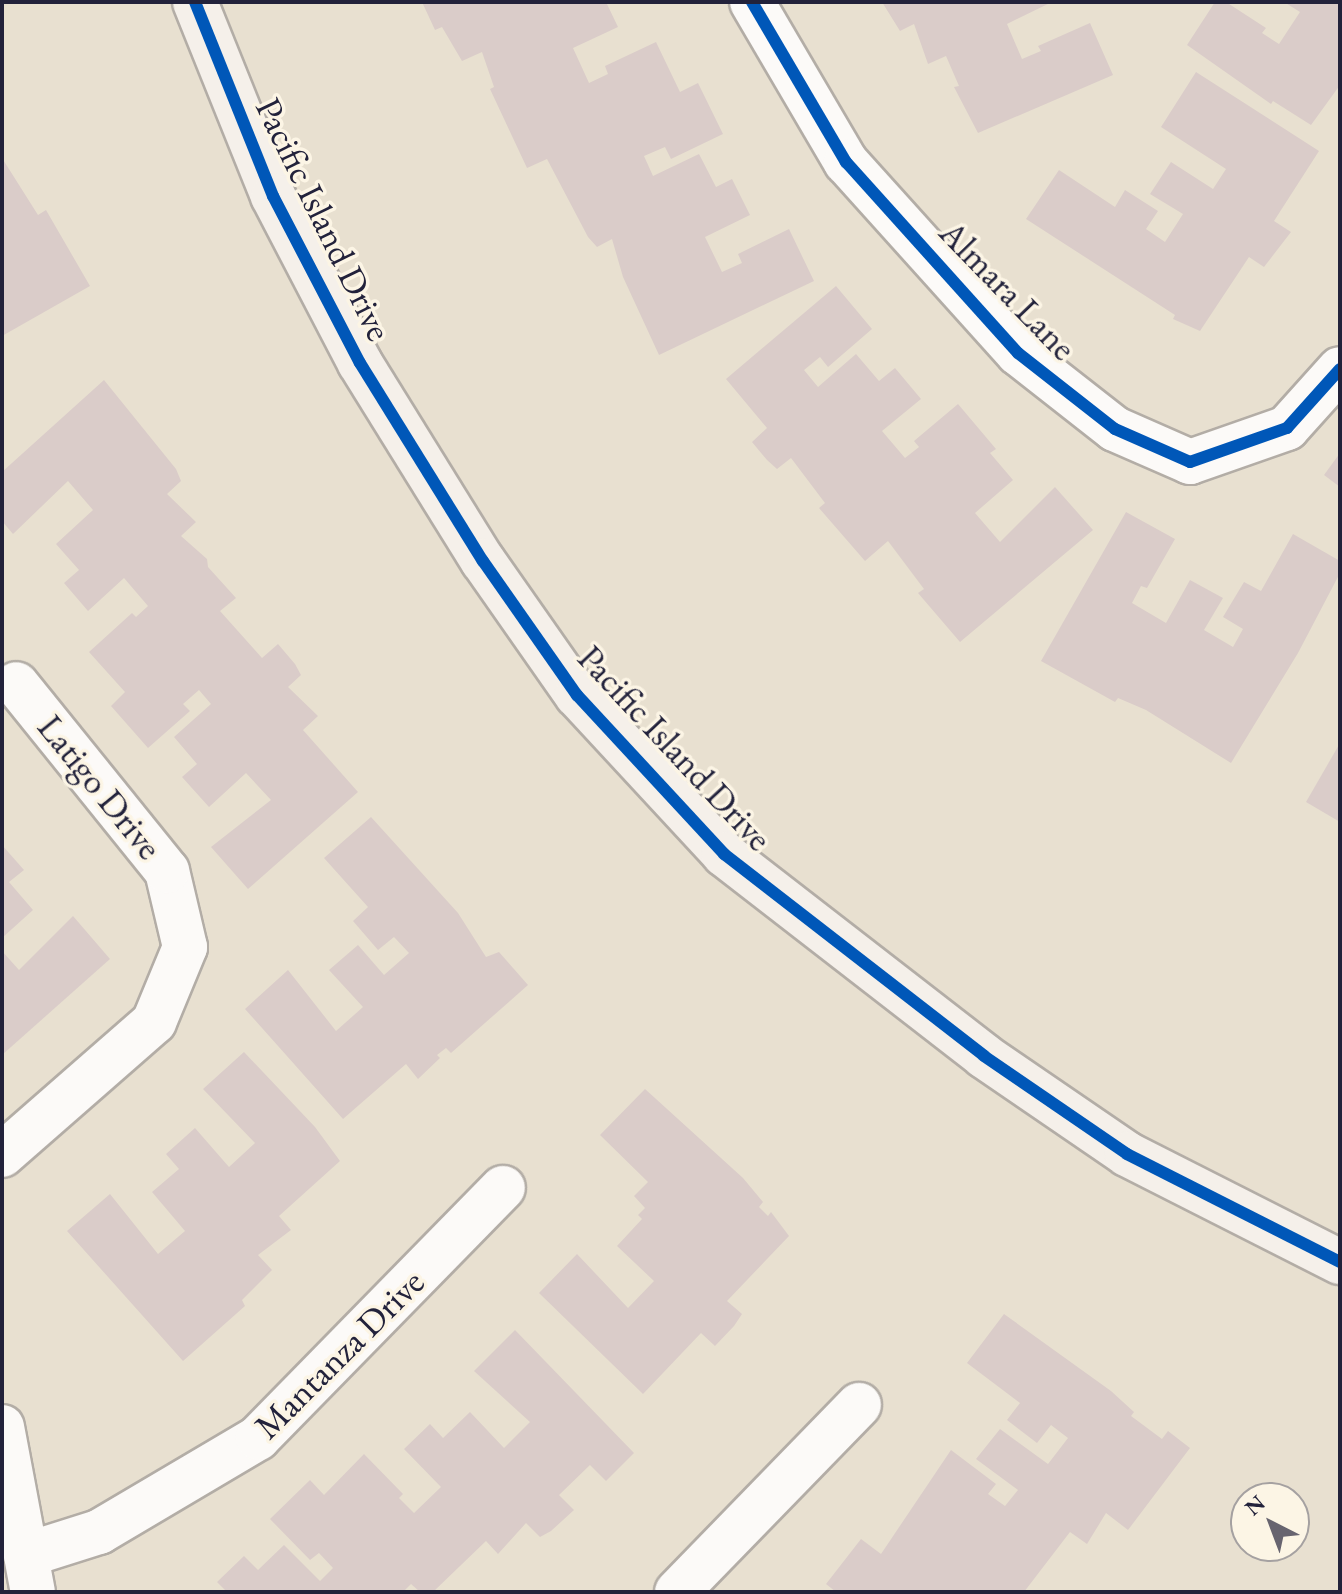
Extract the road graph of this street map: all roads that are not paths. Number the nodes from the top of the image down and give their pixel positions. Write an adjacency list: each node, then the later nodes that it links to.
1 (195, 2): 7 (main road, Pacific Island Drive)
2 (752, 2): 3 (street, Almara Lane)
3 (1340, 369)
4 (16, 684): 5 (street, Latigo Drive)
5 (2, 1155)
6 (503, 1188): 10 (street, Mantanza Drive)
7 (1340, 1262)
8 (859, 1405): 11 (street)
9 (2, 1427): 10 (street)
10 (29, 1573)
11 (677, 1592)

